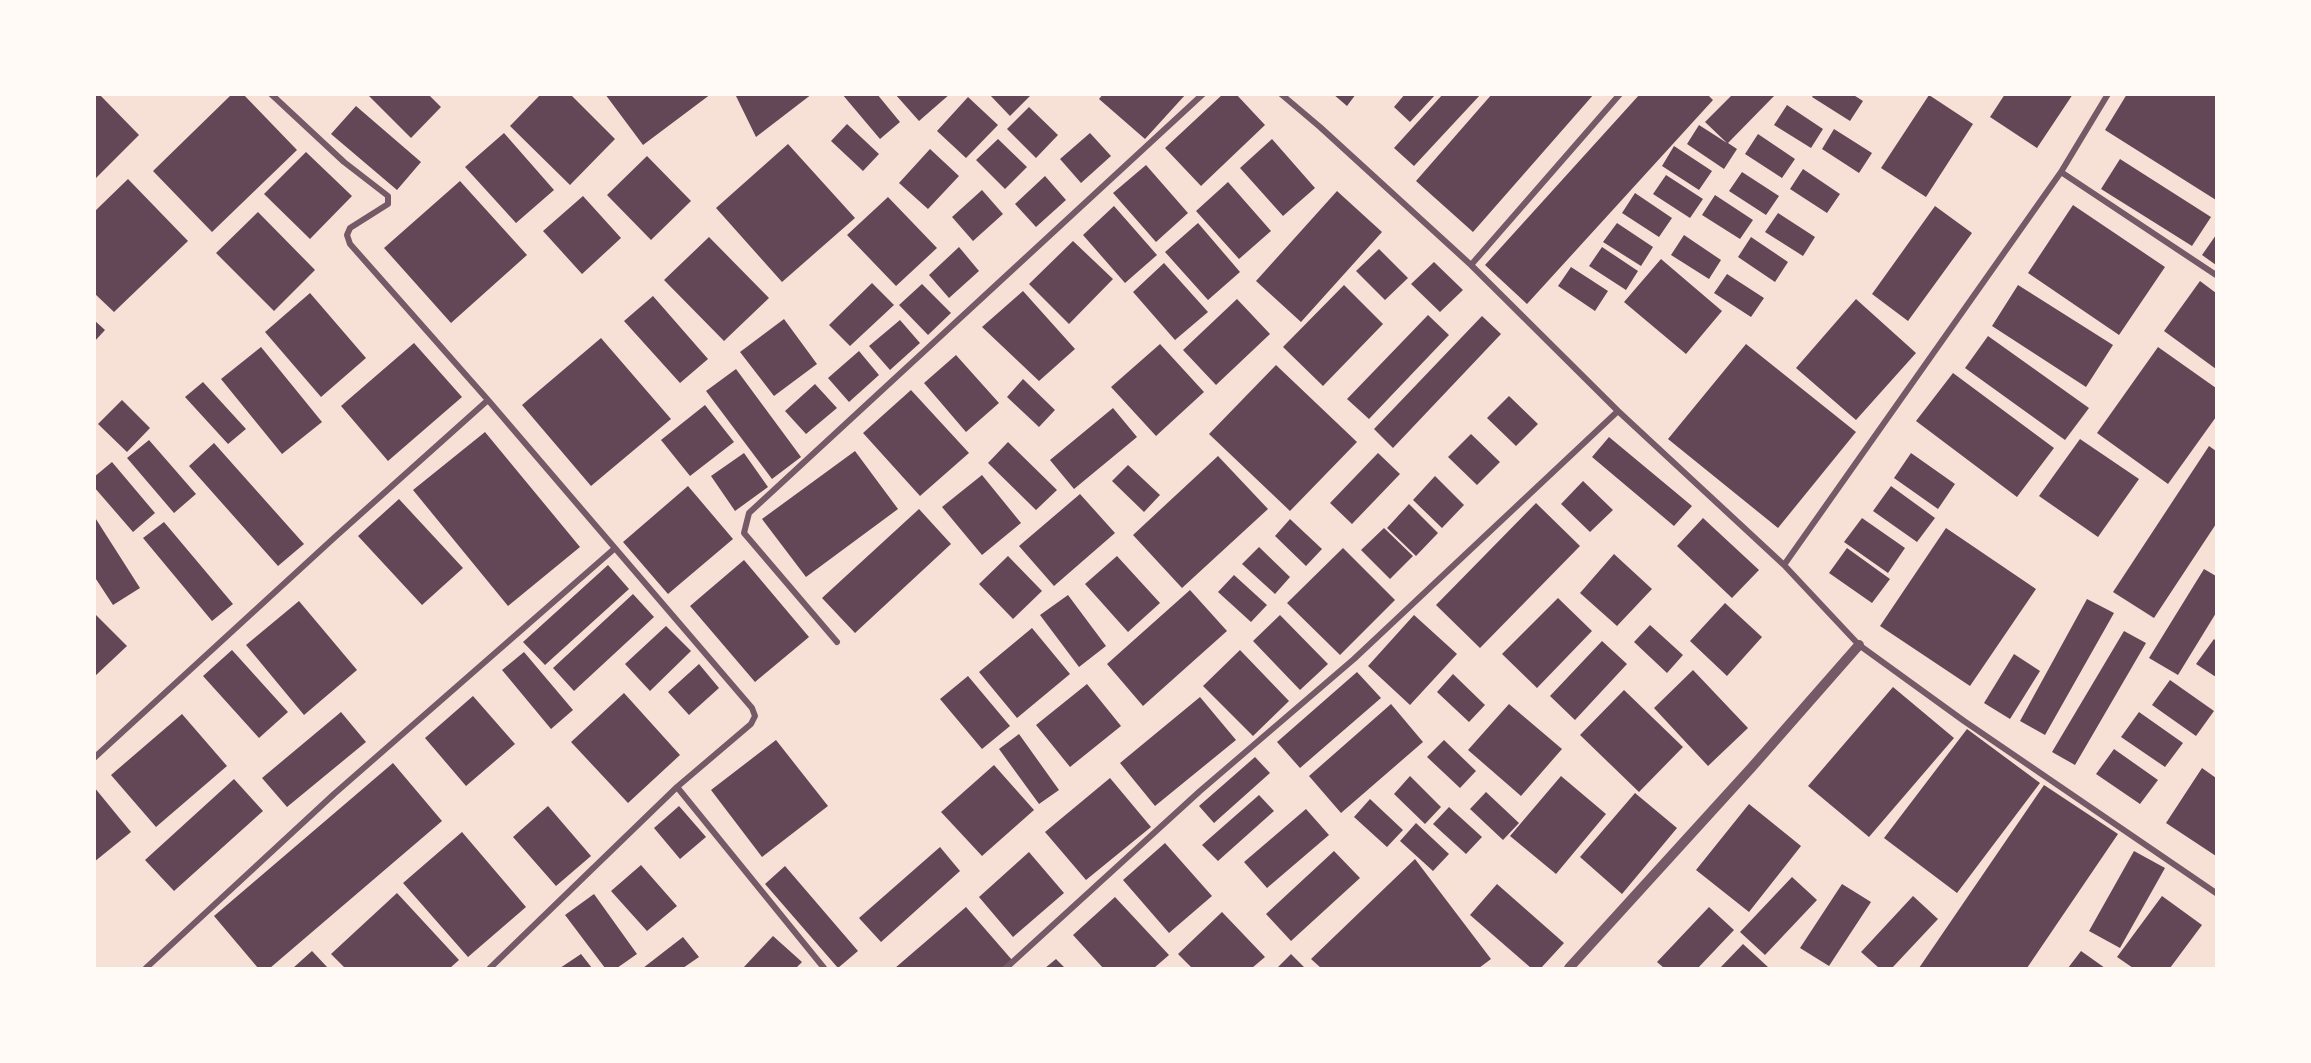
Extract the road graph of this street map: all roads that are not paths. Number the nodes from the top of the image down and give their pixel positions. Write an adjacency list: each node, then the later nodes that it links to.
1 (271, 94): 9 (street)
2 (1203, 94): 13 (street)
3 (1281, 94): 7 (street)
4 (1620, 94): 7 (street)
5 (2109, 94): 6 (street)
6 (2061, 172): 8 (street); 12 (street)
7 (1471, 266): 10 (street)
8 (2217, 275)
9 (488, 400): 11 (street); 15 (street)
10 (1618, 411): 12 (street); 21 (street)
11 (614, 549): 16 (street); 18 (street)
12 (1784, 565): 14 (street)
13 (837, 642)
14 (1859, 645): 17 (street); 22 (street)
15 (94, 758)
16 (677, 787): 19 (street); 20 (street)
17 (2217, 893)
18 (146, 969)
19 (490, 969)
20 (824, 969)
21 (1006, 969)
22 (1569, 969)

